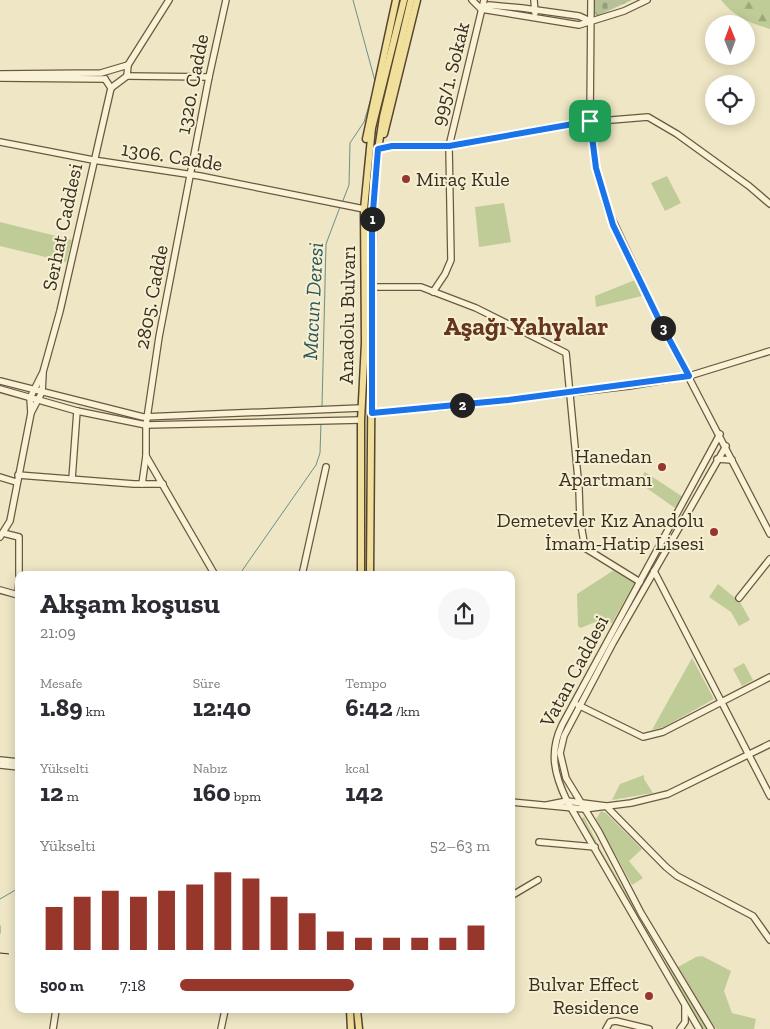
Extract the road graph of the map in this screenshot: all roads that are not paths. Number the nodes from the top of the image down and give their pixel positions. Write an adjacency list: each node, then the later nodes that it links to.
1 (169, 0): 16 (street)
2 (226, 0): 20 (street, 1320. Cadde)
3 (396, 0): 28 (main road)
4 (404, 0): 28 (main road, Anadolu Bulvarı)
5 (411, 0): 27 (main road, Anadolu Bulvarı)
6 (417, 0): 27 (main road)
7 (472, 0): 12 (street)
8 (484, 0): 12 (street, 995/1. Sokak)
9 (534, 0): 13 (street)
10 (590, 0): 15 (street)
11 (647, 0): 15 (street)
12 (481, 9): 13 (street); 14 (street); 26 (street, 995/1. Sokak)
13 (535, 10): 14 (street); 15 (street)
14 (534, 17): 15 (street)
15 (590, 22): 24 (street)
16 (128, 65): 17 (street); 19 (street)
17 (112, 69): 18 (street); 22 (street)
18 (0, 74)
19 (127, 76): 20 (street); 23 (street)
20 (209, 77): 30 (street, 1320. Cadde)
21 (0, 78): 22 (street)
22 (105, 79): 23 (street)
23 (111, 88): 29 (street, Serhat Caddesi)
24 (590, 121): 26 (street); 31 (street); 37 (street)
25 (0, 142): 29 (street, 1306. Cadde)
26 (449, 146): 27 (street); 34 (street, 995/1. Sokak)
27 (378, 149): 33 (main road, Anadolu Bulvarı)
28 (368, 155): 32 (main road, Anadolu Bulvarı)
29 (93, 160): 30 (street, 1306. Cadde); 36 (street, Serhat Caddesi)
30 (191, 175): 32 (street, 1306. Cadde); 49 (street, 2805. Cadde)
31 (770, 204)
32 (364, 209): 45 (main road, Anadolu Bulvarı)
33 (371, 288): 34 (street); 47 (main road, Anadolu Bulvarı)
34 (434, 292): 42 (street)
35 (770, 351): 37 (street)
36 (43, 372): 40 (street, Serhat Caddesi); 41 (street, Serhat Caddesi)
37 (689, 376): 42 (street); 52 (street)
38 (0, 381): 40 (street)
39 (0, 389): 43 (street)
40 (33, 389): 41 (street); 43 (street, Serhat Caddesi)
41 (42, 392): 44 (street, Serhat Caddesi); 49 (street)
42 (570, 393): 47 (street); 72 (street)
43 (30, 398): 44 (street); 48 (street, Serhat Caddesi)
44 (40, 400): 46 (street); 48 (street, Serhat Caddesi)
45 (361, 408): 49 (street); 50 (main road, Anadolu Bulvarı)
46 (77, 411): 51 (street); 60 (street)
47 (372, 413): 70 (main road, Anadolu Bulvarı)
48 (31, 414): 59 (street, Serhat Caddesi)
49 (146, 416): 51 (street, 2805. Cadde)
50 (361, 420): 51 (street); 69 (main road, Anadolu Bulvarı)
51 (146, 425): 54 (street, 2805. Cadde)
52 (720, 434): 53 (street); 72 (street, Vatan Caddesi)
53 (726, 446): 55 (street, Vatan Caddesi); 56 (street)
54 (146, 456): 61 (street, 2805. Cadde); 62 (street)
55 (717, 460): 56 (street); 71 (street, Vatan Caddesi)
56 (732, 460): 63 (street)
57 (326, 467): 68 (street)
58 (0, 477): 59 (street)
59 (17, 479): 60 (street); 64 (street, Serhat Caddesi)
60 (72, 479): 61 (street)
61 (142, 484): 62 (street)
62 (163, 484): 67 (street)
63 (770, 534)
64 (1, 535): 66 (street)
65 (770, 559): 75 (street)
66 (19, 571)
67 (213, 571)
68 (303, 571)
69 (361, 571)
70 (370, 571)
71 (654, 571): 77 (street); 78 (street, Vatan Caddesi)
72 (640, 582): 78 (street, Vatan Caddesi)
73 (0, 590): 74 (street)
74 (15, 595)
75 (739, 598)
76 (770, 677): 77 (street)
77 (722, 701): 78 (street); 80 (street)
78 (578, 704): 86 (street, Vatan Caddesi); 88 (street, Vatan Caddesi)
79 (770, 744): 80 (street)
80 (750, 754): 85 (street); 90 (street)
81 (0, 760): 82 (street)
82 (15, 762)
83 (0, 765): 84 (street)
84 (15, 767)
85 (770, 796)
86 (567, 801): 88 (street); 89 (street); 92 (street, Vatan Caddesi)
87 (515, 802): 89 (street)
88 (580, 802): 90 (street); 93 (street, Vatan Caddesi)
89 (547, 805): 92 (street)
90 (606, 806): 91 (street); 99 (street)
91 (599, 807): 93 (street); 94 (street)
92 (571, 809): 93 (street); 96 (street, Vatan Caddesi)
93 (584, 809): 94 (street, Vatan Caddesi)
94 (591, 821): 113 (street, Vatan Caddesi)
95 (539, 842): 96 (street)
96 (595, 847): 100 (street, Vatan Caddesi)
97 (538, 880): 98 (street)
98 (515, 894)
99 (770, 940)
100 (685, 1004): 111 (street); 112 (street, Vatan Caddesi)
101 (56, 1013): 105 (street)
102 (224, 1013): 106 (street)
103 (350, 1013): 107 (main road)
104 (357, 1013): 108 (main road)
105 (53, 1029)
106 (221, 1029)
107 (351, 1029)
108 (359, 1029)
109 (606, 1029): 110 (street)
110 (649, 1029)
111 (680, 1029)
112 (699, 1029)
113 (711, 1029)

